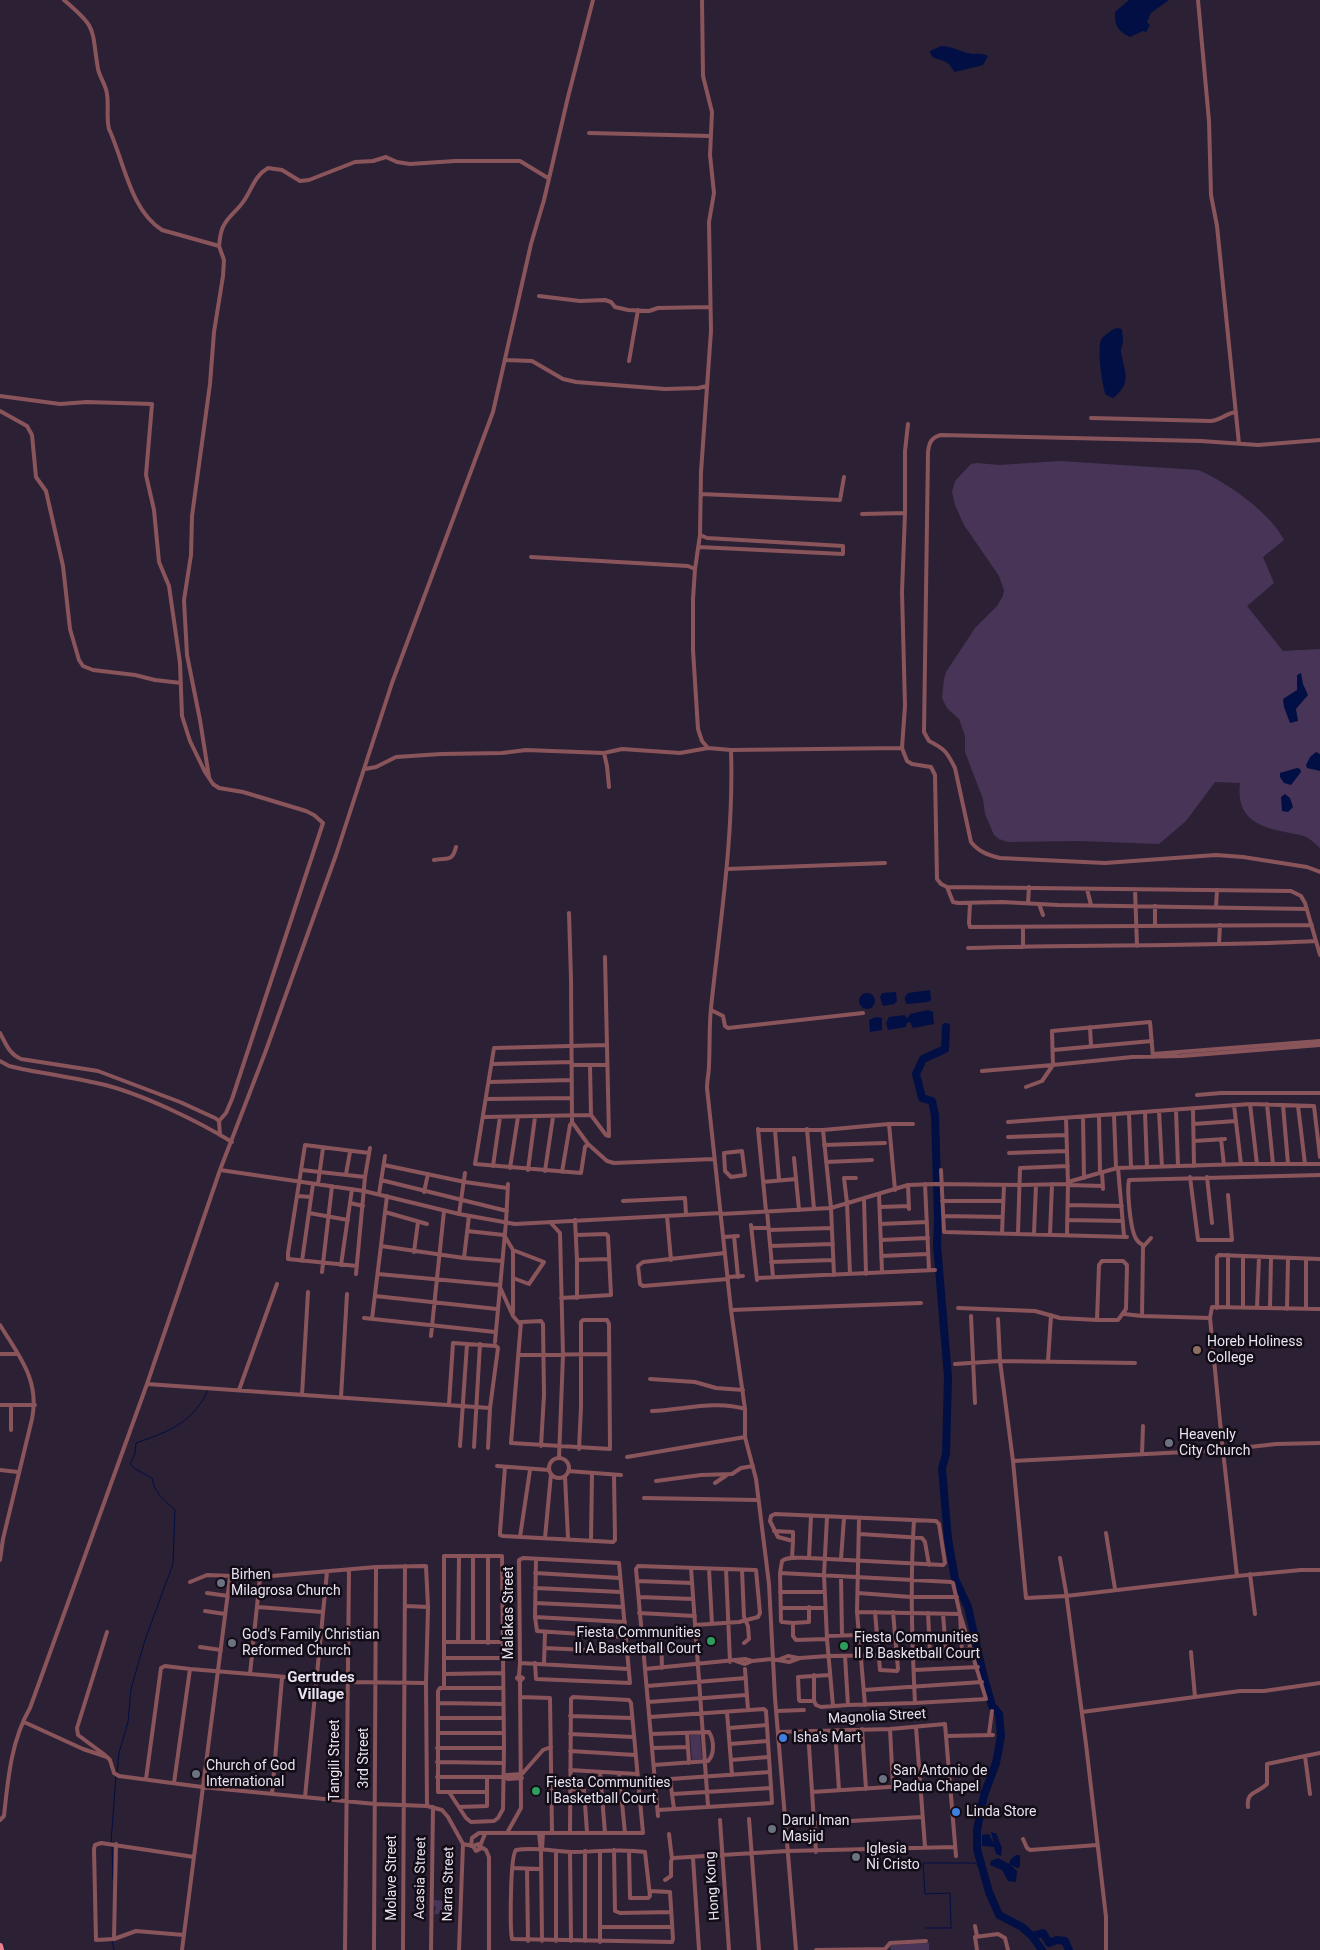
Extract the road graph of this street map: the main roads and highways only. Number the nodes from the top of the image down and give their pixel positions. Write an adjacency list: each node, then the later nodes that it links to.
1 (0, 1946): 2 (main road)
2 (1, 1950)

